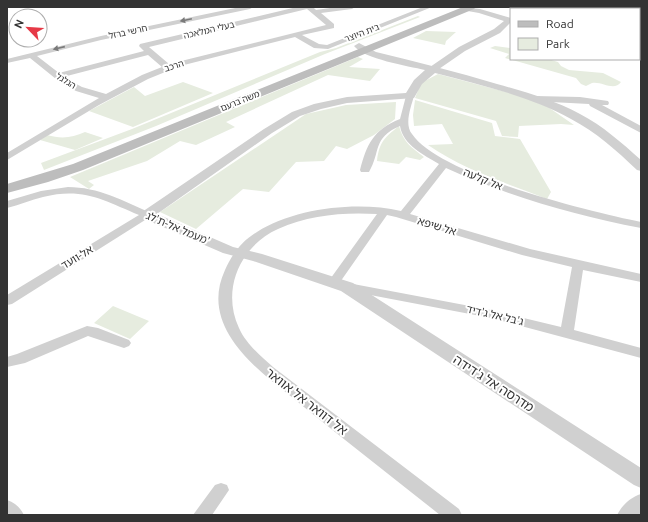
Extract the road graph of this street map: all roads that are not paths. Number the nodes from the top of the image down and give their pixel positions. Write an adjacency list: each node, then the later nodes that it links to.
1 (250, 7): 12 (street, חרשי ברזל, one-way to 12)
2 (306, 7): 10 (street, בעלי המלאכה)
3 (352, 7): 6 (street)
4 (429, 7): 7 (street, בית היוצר)
5 (464, 8): 8 (main road, משה ברעם); 9 (main road, משה ברעם); 16 (street)
6 (313, 10): 7 (street, הרכב)
7 (296, 35): 15 (street, הרכב)
8 (382, 42): 9 (main road, משה ברעם); 11 (main road)
9 (364, 48): 11 (street); 13 (street); 29 (main road, משה ברעם); 30 (main road, משה ברעם)
10 (149, 52): 15 (street, בעלי המלאכה); 17 (street)
11 (384, 54): 13 (street)
12 (31, 55): 14 (street, חרשי ברזל); 17 (street, הגלגל)
13 (394, 59): 16 (street)
14 (7, 61)
15 (167, 67): 19 (street, הרכב)
16 (433, 69): 18 (street); 20 (street)
17 (56, 76): 19 (street, הגלגל)
18 (410, 96): 23 (street); 33 (street)
19 (106, 97): 25 (street, הרכב)
20 (535, 99): 21 (street); 27 (street)
21 (587, 101): 22 (street); 24 (street)
22 (605, 104)
23 (404, 121): 26 (street, אל קלעה); 28 (street)
24 (641, 130)
25 (7, 157)
26 (445, 163): 34 (street); 35 (street, אל קלעה)
27 (641, 167)
28 (365, 170)
29 (7, 183)
30 (7, 189)
31 (7, 205): 33 (street, מעמל אל-ת'לג')
32 (384, 212): 34 (street, אל שיפא); 36 (street, אל שיפא); 39 (street)
33 (147, 215): 36 (street, מעמל אל-ת'לג'); 40 (street, אל-וועד)
34 (403, 216): 37 (street, אל שיפא)
35 (641, 225)
36 (240, 254): 39 (street, מעמל אל-ת'לג'); 51 (street, אל דוואר אל אוואר)
37 (578, 265): 38 (street, אל שיפא); 41 (street)
38 (641, 278)
39 (340, 285): 41 (street, ג'בל אל ג'דיד); 45 (street, מדרסה אל ג'דידה)
40 (7, 301)
41 (567, 332): 43 (street, ג'בל אל ג'דיד)
42 (124, 343): 44 (street)
43 (641, 353)
44 (7, 362)
45 (641, 479)
46 (220, 490): 50 (street)
47 (641, 504): 52 (street)
48 (7, 508): 49 (street)
49 (15, 515)
50 (202, 515)
51 (453, 515)
52 (628, 515)

